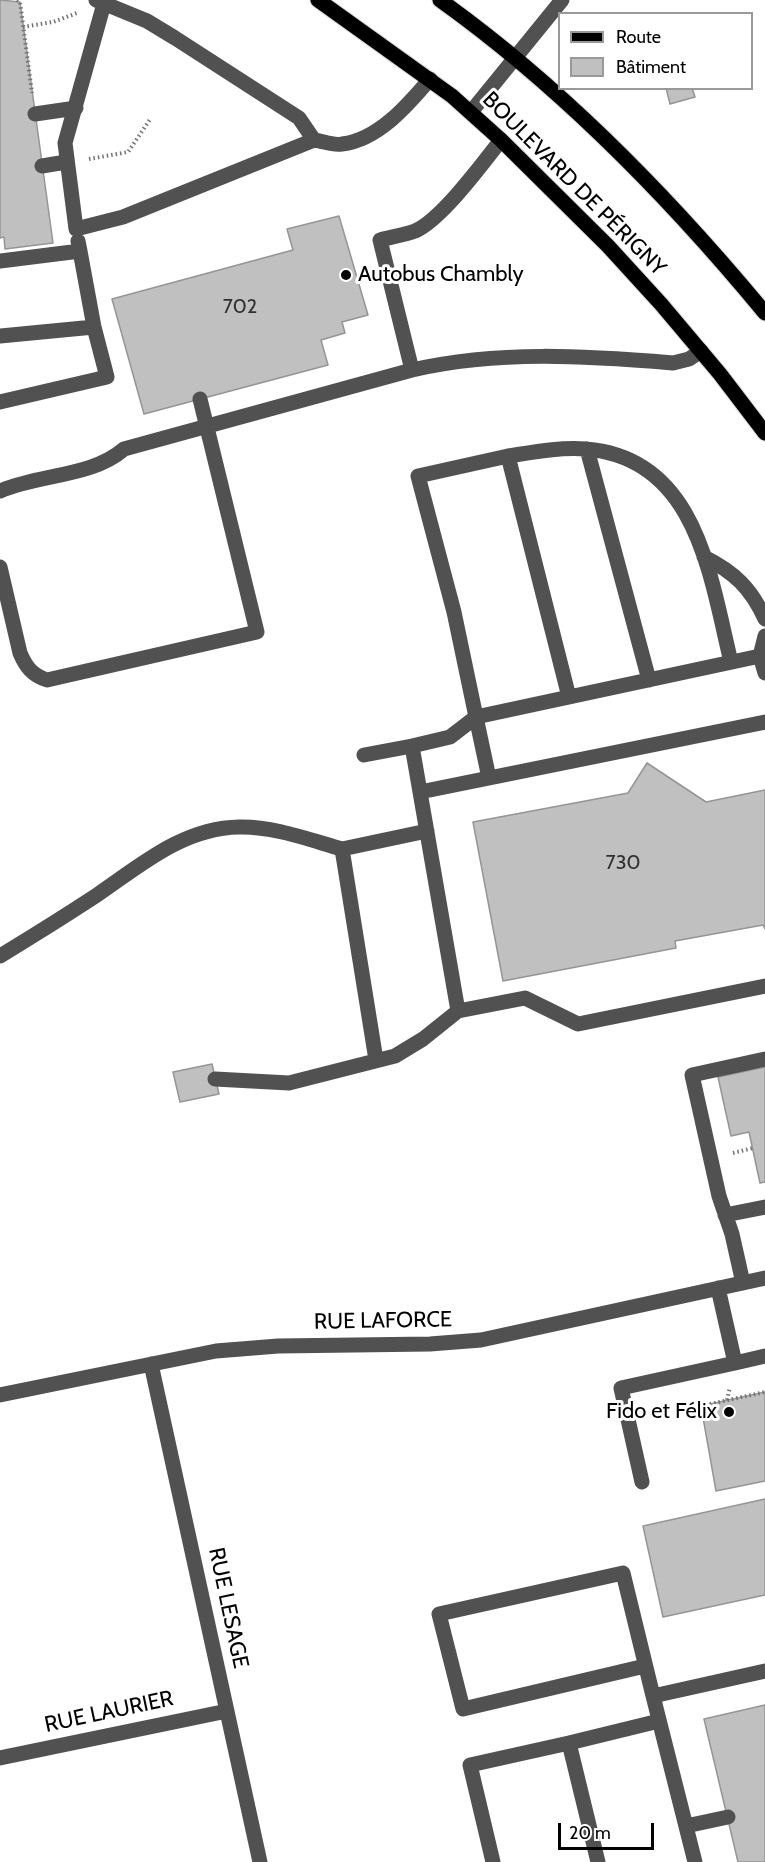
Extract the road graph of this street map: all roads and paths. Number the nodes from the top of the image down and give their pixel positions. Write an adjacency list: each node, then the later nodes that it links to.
1 (318, 0): 9 (main road, BOULEVARD DE PÉRIGNY)
2 (440, 0): 8 (main road, BOULEVARD DE PÉRIGNY)
3 (562, 0): 8 (street)
4 (19, 1): 7 (path)
5 (101, 1): 11 (street); 15 (street)
6 (53, 22): 7 (path)
7 (23, 27): 10 (path)
8 (514, 58): 12 (street); 22 (main road, BOULEVARD DE PÉRIGNY)
9 (430, 79): 12 (main road, BOULEVARD DE PÉRIGNY); 15 (street)
10 (32, 93)
11 (76, 108): 13 (street); 17 (street)
12 (471, 112): 16 (main road, BOULEVARD DE PÉRIGNY)
13 (35, 114)
14 (151, 118): 17 (path)
15 (314, 140): 19 (street)
16 (501, 140): 25 (main road, BOULEVARD DE PÉRIGNY); 26 (street)
17 (66, 162): 18 (street); 19 (street)
18 (42, 166)
19 (76, 229): 20 (street)
20 (80, 250): 21 (street); 23 (street)
21 (0, 261)
22 (765, 313)
23 (94, 327): 24 (street); 28 (street)
24 (0, 336)
25 (701, 351): 26 (street); 30 (main road, BOULEVARD DE PÉRIGNY)
26 (412, 370): 29 (street)
27 (200, 399): 29 (street)
28 (0, 402)
29 (207, 427): 33 (street); 35 (street)
30 (765, 434)
31 (587, 449): 32 (street); 34 (street); 41 (street)
32 (508, 456): 42 (street); 43 (street)
33 (0, 491)
34 (704, 556): 36 (street); 39 (street)
35 (0, 567)
36 (765, 619)
37 (765, 636): 38 (street)
38 (760, 656): 39 (street); 40 (street)
39 (731, 662): 41 (street)
40 (765, 673)
41 (649, 680): 42 (street)
42 (568, 697): 43 (street)
43 (476, 717): 45 (street); 47 (street)
44 (765, 722): 47 (street)
45 (412, 746): 46 (street); 48 (street)
46 (364, 755)
47 (489, 778): 48 (street)
48 (420, 792): 49 (street)
49 (427, 831): 50 (street); 53 (street)
50 (342, 849): 51 (street); 55 (street)
51 (0, 956)
52 (765, 986): 53 (street)
53 (458, 1011): 55 (street)
54 (765, 1059): 60 (street)
55 (376, 1060): 56 (street)
56 (215, 1079)
57 (753, 1148): 58 (path)
58 (727, 1154)
59 (765, 1207): 60 (street)
60 (725, 1215): 62 (street)
61 (765, 1278): 62 (street, RUE LAFORCE)
62 (743, 1283): 63 (street, RUE LAFORCE)
63 (718, 1288): 65 (street); 66 (street, RUE LAFORCE)
64 (765, 1356): 65 (street)
65 (735, 1363): 70 (street)
66 (151, 1364): 68 (street, RUE LAFORCE); 74 (street, RUE LESAGE)
67 (765, 1392): 69 (path)
68 (0, 1395)
69 (701, 1406)
70 (642, 1482)
71 (645, 1666): 71 (street); 73 (street)
72 (765, 1671): 73 (street)
73 (653, 1696): 75 (street)
74 (227, 1711): 77 (street, RUE LAURIER); 80 (street, RUE LESAGE)
75 (659, 1721): 76 (street); 79 (street)
76 (569, 1743): 81 (street); 82 (street)
77 (0, 1758)
78 (728, 1817): 79 (street)
79 (686, 1826): 83 (street)
80 (260, 1862)
81 (493, 1862)
82 (598, 1862)
83 (695, 1862)

